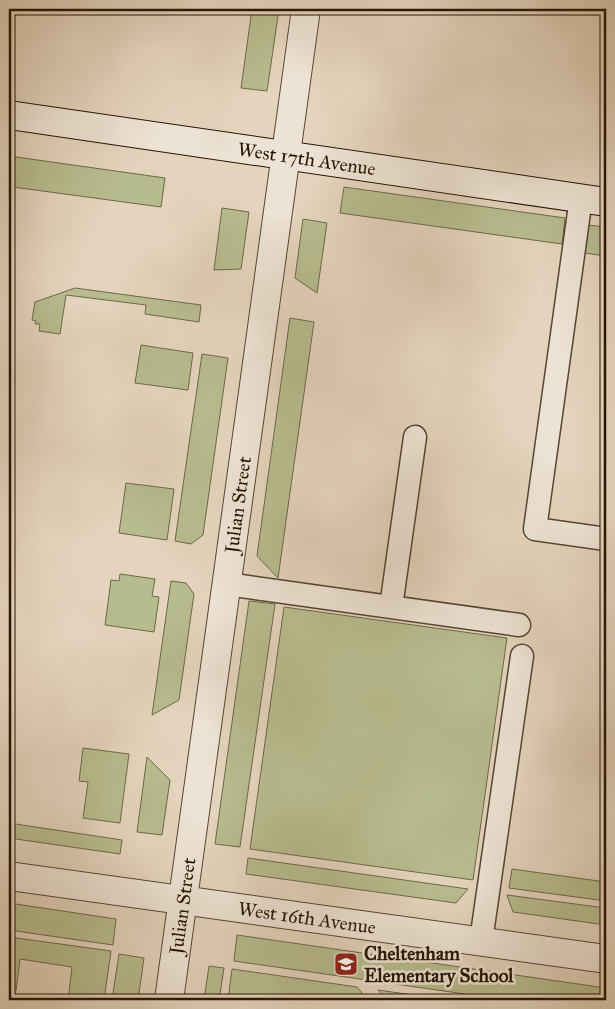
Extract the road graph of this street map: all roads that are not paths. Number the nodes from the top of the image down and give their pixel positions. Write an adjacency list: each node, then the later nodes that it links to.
1 (306, 9): 3 (street, Julian Street)
2 (9, 115): 3 (street, West 17th Avenue)
3 (286, 155): 4 (street, West 17th Avenue); 7 (street, Julian Street)
4 (594, 200): 6 (lane)
5 (414, 437): 8 (lane)
6 (606, 539)
7 (227, 584): 8 (lane); 12 (street, Julian Street)
8 (391, 607): 9 (lane)
9 (519, 625)
10 (522, 656): 13 (lane)
11 (9, 876): 12 (street, West 16th Avenue)
12 (183, 899): 13 (street, West 16th Avenue); 15 (street, Julian Street)
13 (482, 941): 14 (street, West 16th Avenue)
14 (606, 958)
15 (169, 1000)

